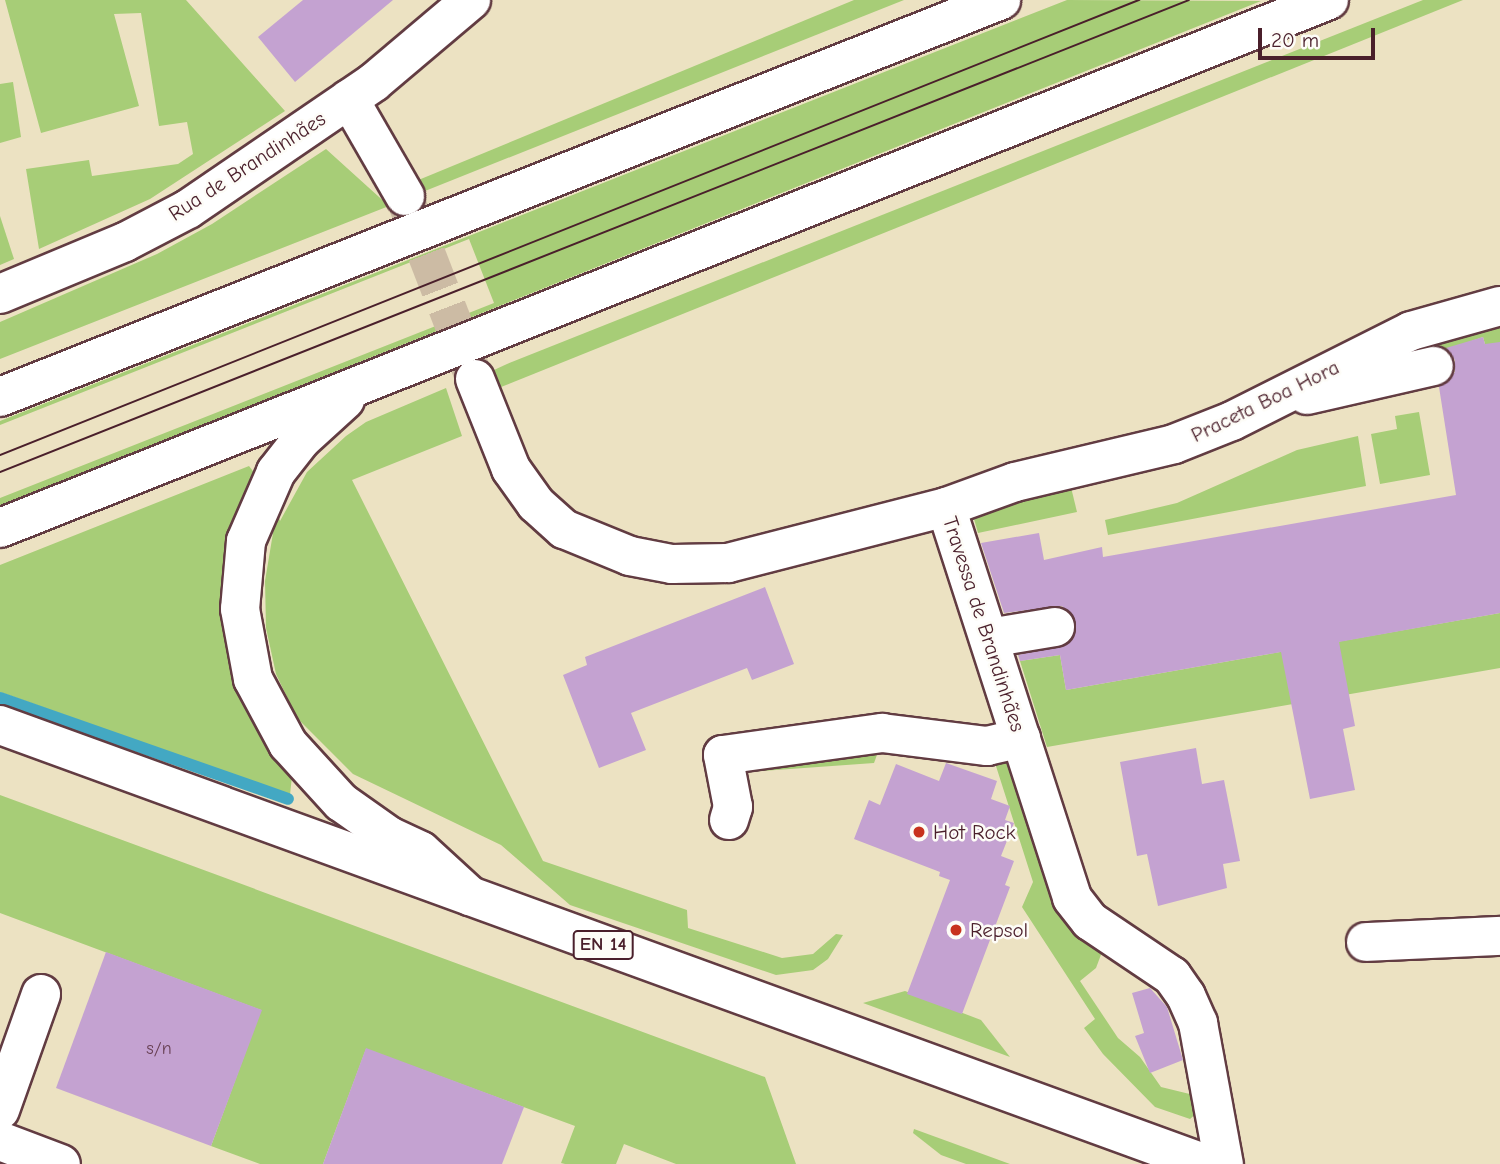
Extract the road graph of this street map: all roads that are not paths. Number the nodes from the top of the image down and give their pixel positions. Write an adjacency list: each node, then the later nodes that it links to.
1 (471, 0): 4 (main road, Rua de Brandinhães)
2 (1001, 0): 11 (main road)
3 (1329, 0): 10 (main road)
4 (349, 99): 5 (main road); 6 (main road, Rua de Brandinhães)
5 (405, 196)
6 (0, 294)
7 (1500, 306): 12 (main road, Praceta Boa Hora)
8 (1434, 366): 12 (main road)
9 (475, 379): 13 (main road, Travessa de Brandinhães)
10 (361, 384): 14 (main road); 21 (main road)
11 (0, 397)
12 (1271, 400): 13 (main road, Praceta Boa Hora)
13 (946, 507): 16 (main road, Travessa de Brandinhães)
14 (0, 528)
15 (1055, 627): 16 (main road)
16 (989, 638): 19 (main road, Travessa de Brandinhães)
17 (0, 725): 21 (main road, EN 14)
18 (0, 750): 28 (main road, EN 14)
19 (1025, 750): 20 (main road); 30 (main road, Travessa de Brandinhães)
20 (729, 820)
21 (470, 896): 29 (main road, EN 14)
22 (1500, 936): 23 (main road)
23 (1366, 942)
24 (0, 1042): 25 (main road)
25 (0, 1110)
26 (0, 1141): 27 (main road)
27 (61, 1164)
28 (1139, 1164)
29 (1206, 1164)
30 (1224, 1164)

